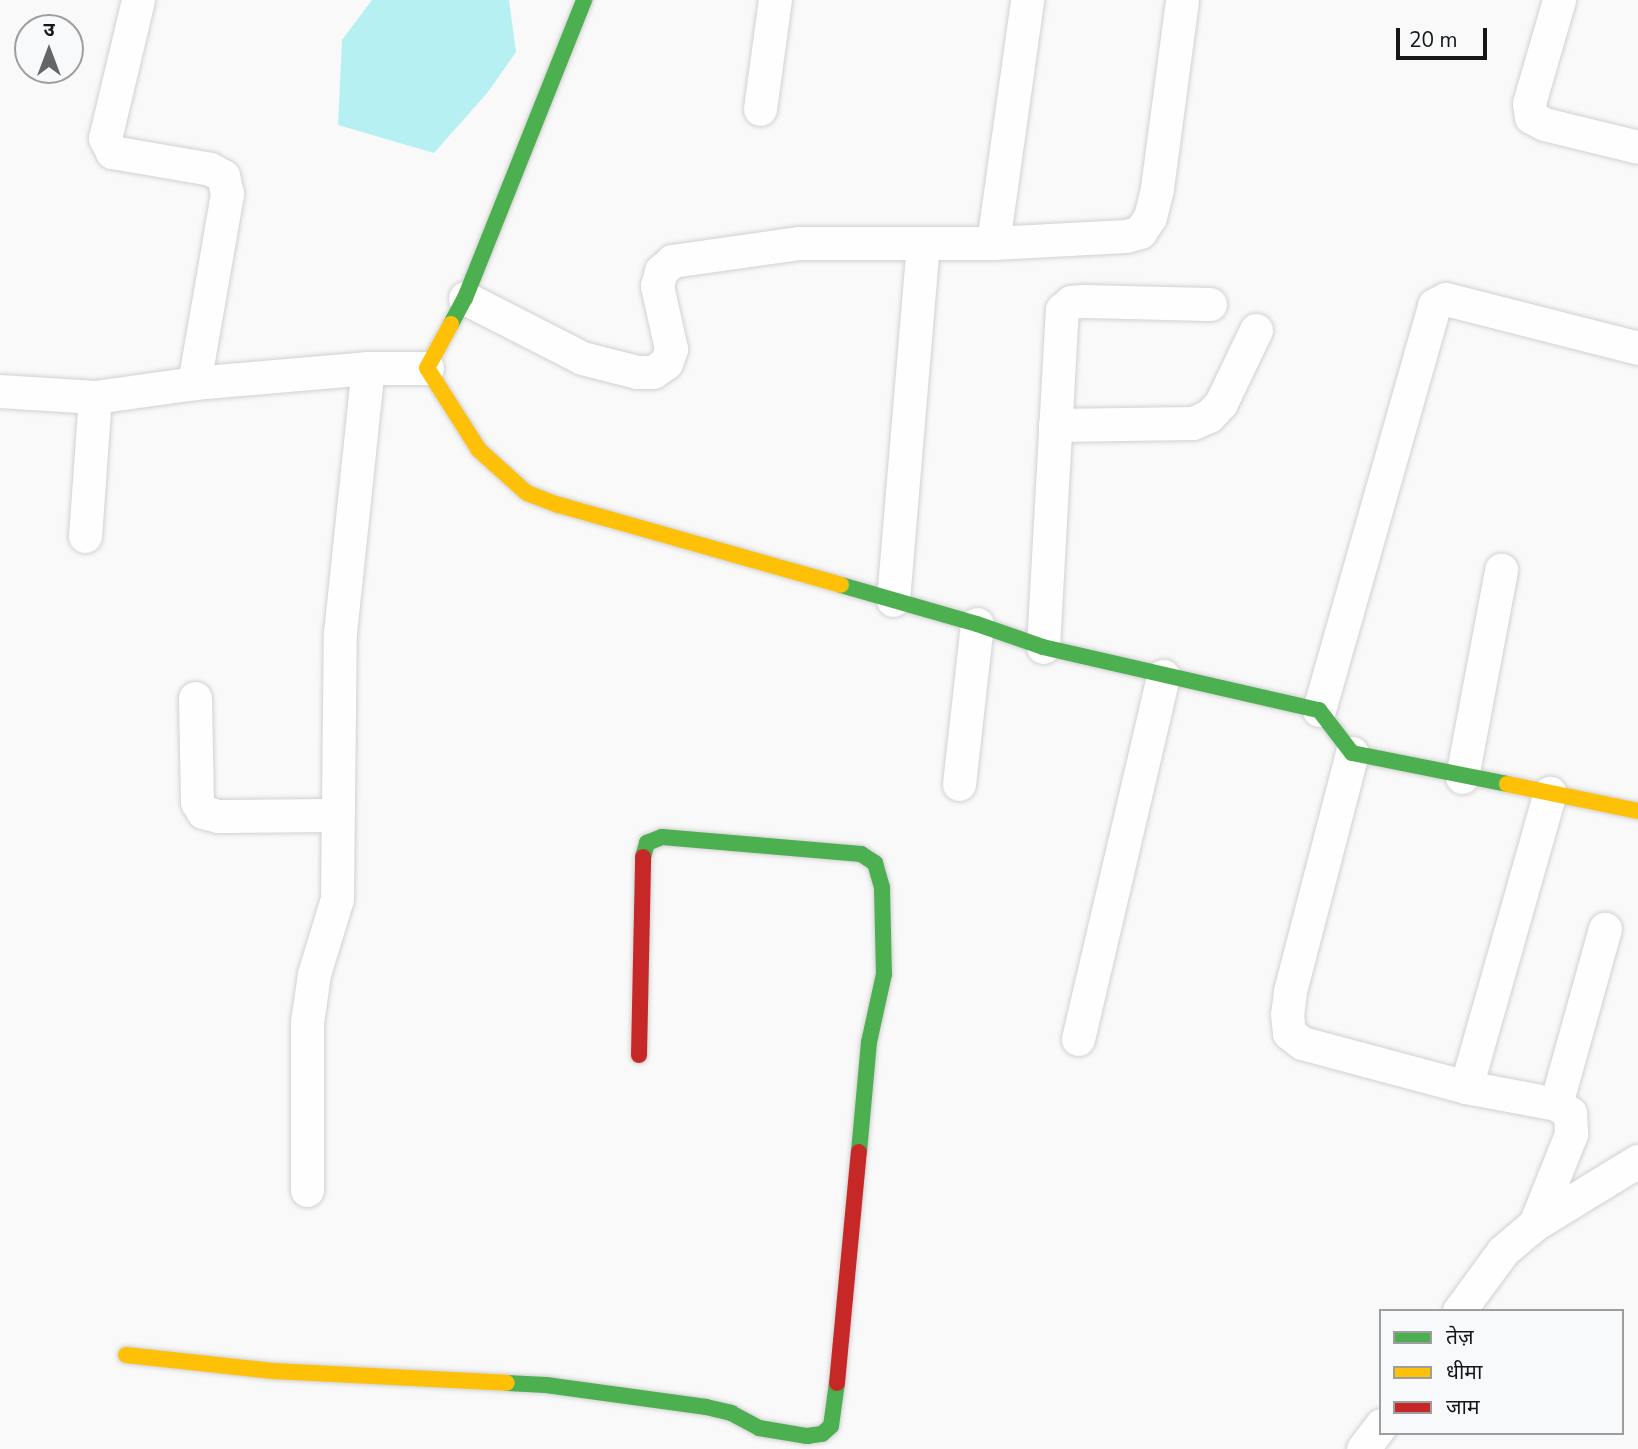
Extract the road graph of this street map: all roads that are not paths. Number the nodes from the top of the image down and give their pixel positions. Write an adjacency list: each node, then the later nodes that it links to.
1 (138, 0): 17 (street)
2 (584, 0): 11 (street)
3 (775, 0): 7 (street)
4 (1027, 0): 10 (street)
5 (1182, 0): 10 (street)
6 (1559, 0): 8 (street)
7 (760, 109)
8 (1638, 147)
9 (923, 243): 10 (street); 11 (street); 23 (street)
10 (993, 243)
11 (465, 298): 16 (street)
12 (1210, 304): 20 (street)
13 (1256, 330): 20 (street)
14 (1638, 348): 28 (street)
15 (368, 368): 16 (street); 17 (street); 34 (street)
16 (427, 368): 23 (street)
17 (194, 383): 19 (street)
18 (0, 391): 19 (street)
19 (95, 397): 21 (street)
20 (1055, 425): 25 (street)
21 (85, 536)
22 (1501, 570): 30 (street)
23 (893, 600): 24 (street)
24 (977, 624): 25 (street); 31 (street)
25 (1043, 647): 26 (street)
26 (1164, 676): 28 (street); 36 (street)
27 (195, 698): 34 (street)
28 (1319, 710): 29 (street)
29 (1352, 752): 30 (street); 38 (street)
30 (1462, 777): 32 (street)
31 (959, 784)
32 (1550, 793): 33 (street); 38 (street)
33 (1638, 811)
34 (336, 815): 41 (street)
35 (1605, 929): 39 (street)
36 (1078, 1039)
37 (639, 1055): 46 (street)
38 (1466, 1087): 39 (street)
39 (1556, 1104): 42 (street)
40 (1638, 1161): 42 (street)
41 (307, 1190)
42 (1535, 1224): 43 (street)
43 (1460, 1309)
44 (126, 1355): 46 (street)
45 (1379, 1428): 47 (street)
46 (757, 1438)
47 (1363, 1449)

